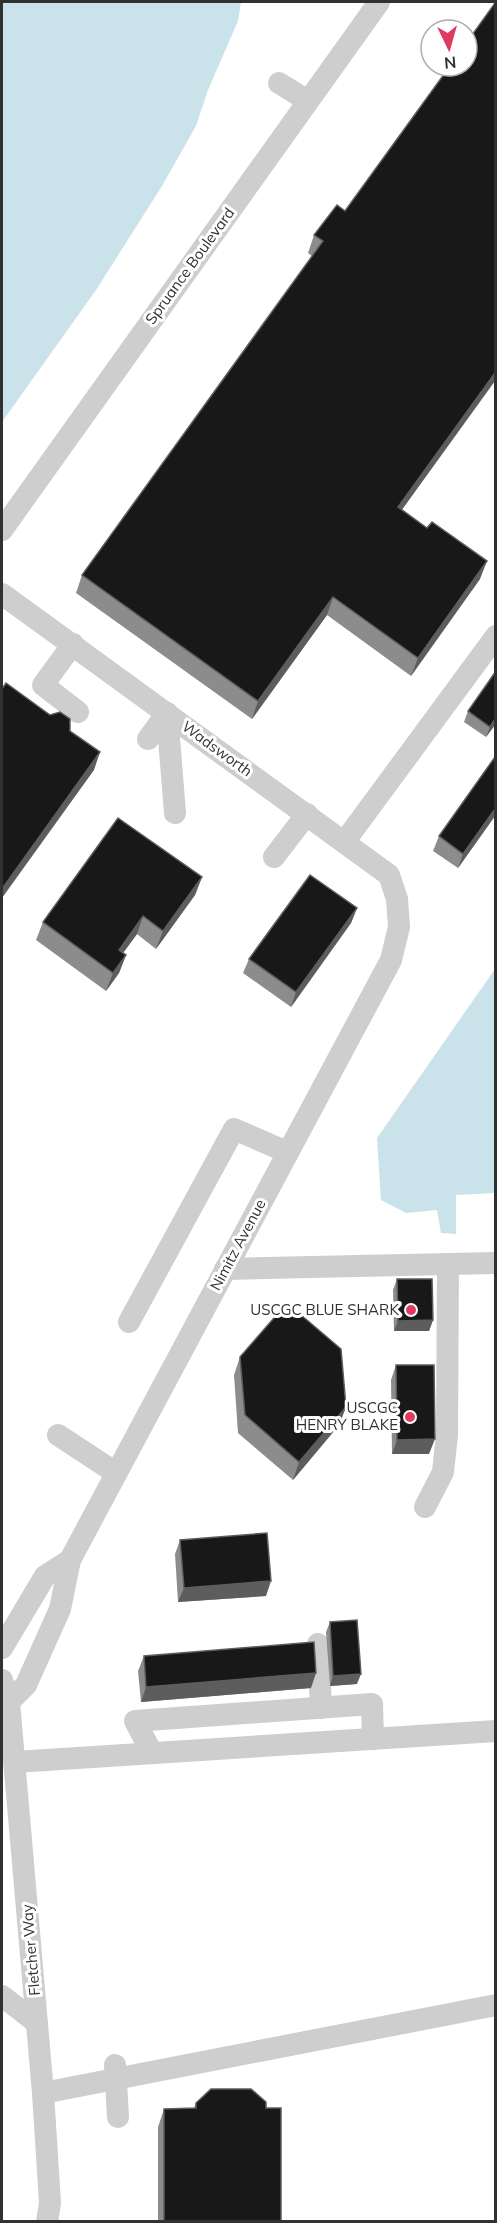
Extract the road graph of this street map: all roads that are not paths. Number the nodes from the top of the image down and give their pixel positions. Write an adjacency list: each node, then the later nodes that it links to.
1 (379, 2): 3 (street, Spruance Boulevard)
2 (279, 83): 3 (street)
3 (308, 101): 4 (street, Spruance Boulevard)
4 (2, 530)
5 (2, 594): 7 (street, Wadsworth)
6 (495, 636): 13 (street)
7 (73, 644): 8 (street); 9 (street, Wadsworth)
8 (78, 712)
9 (168, 713): 10 (street); 11 (street); 12 (street, Wadsworth)
10 (148, 739)
11 (175, 813)
12 (307, 814): 13 (street, Wadsworth); 14 (street)
13 (345, 842): 15 (street, Wadsworth)
14 (274, 857)
15 (399, 927): 16 (street, Nimitz Avenue)
16 (288, 1152): 19 (street, Nimitz Avenue); 20 (street)
17 (495, 1263): 18 (street)
18 (448, 1264): 19 (street); 23 (street)
19 (225, 1269): 22 (street, Nimitz Avenue)
20 (129, 1322)
21 (58, 1435): 22 (street)
22 (116, 1473): 24 (street, Nimitz Avenue)
23 (425, 1507)
24 (70, 1560): 26 (street, Nimitz Avenue); 28 (street, Nimitz Avenue)
25 (318, 1644): 29 (street)
26 (2, 1648)
27 (2, 1680): 28 (street, Fletcher Way)
28 (9, 1702): 33 (street, Fletcher Way)
29 (321, 1708): 31 (street); 32 (street)
30 (495, 1731): 31 (street)
31 (373, 1739): 32 (street)
32 (152, 1754): 33 (street)
33 (15, 1762): 36 (street, Fletcher Way)
34 (2, 1996): 36 (street)
35 (495, 2006): 37 (street)
36 (38, 2023): 38 (street, Fletcher Way)
37 (116, 2071): 38 (street); 39 (street)
38 (43, 2093): 40 (street, Fletcher Way)
39 (118, 2117)
40 (47, 2222)

